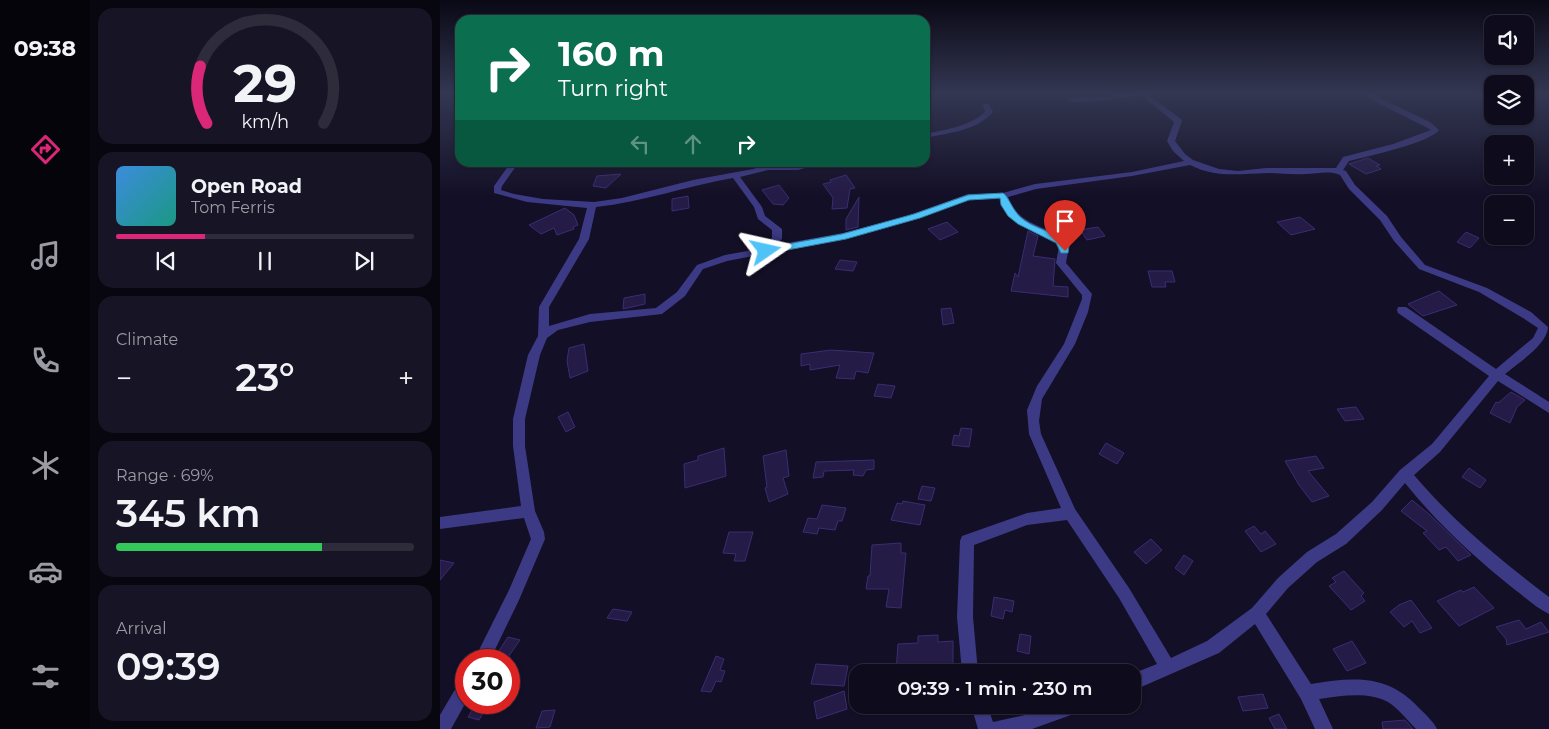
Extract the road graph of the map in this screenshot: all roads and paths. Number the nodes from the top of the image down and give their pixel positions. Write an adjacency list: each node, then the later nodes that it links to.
1 (966, 127): 4 (street)
2 (1176, 127): 5 (street)
3 (1431, 127): 9 (street)
4 (930, 135)
5 (1191, 162): 9 (street); 11 (street)
6 (511, 167): 12 (street)
7 (802, 167): 8 (street)
8 (768, 168): 10 (street)
9 (1338, 171): 15 (street)
10 (735, 175): 12 (street); 13 (street)
11 (1003, 196): 13 (street); 21 (street)
12 (592, 206): 16 (street)
13 (766, 251): 16 (street)
14 (1402, 310): 17 (street)
15 (1547, 327): 17 (street)
16 (543, 336): 20 (street)
17 (1496, 375): 18 (street); 19 (street)
18 (1549, 408)
19 (1405, 474): 23 (street); 24 (street)
20 (528, 511): 22 (street); 25 (street)
21 (1070, 513): 26 (street); 27 (street)
22 (440, 523)
23 (1549, 606)
24 (1258, 614): 27 (street); 29 (street)
25 (487, 649)
26 (969, 664)
27 (1168, 668): 28 (street)
28 (1141, 680)
29 (1307, 693): 37 (street); 38 (street)
30 (455, 705): 34 (street)
31 (982, 714): 35 (street)
32 (1054, 714): 33 (street)
33 (1024, 726): 36 (street)
34 (441, 729)
35 (987, 729)
36 (998, 729)
37 (1324, 729)
38 (1428, 729)

